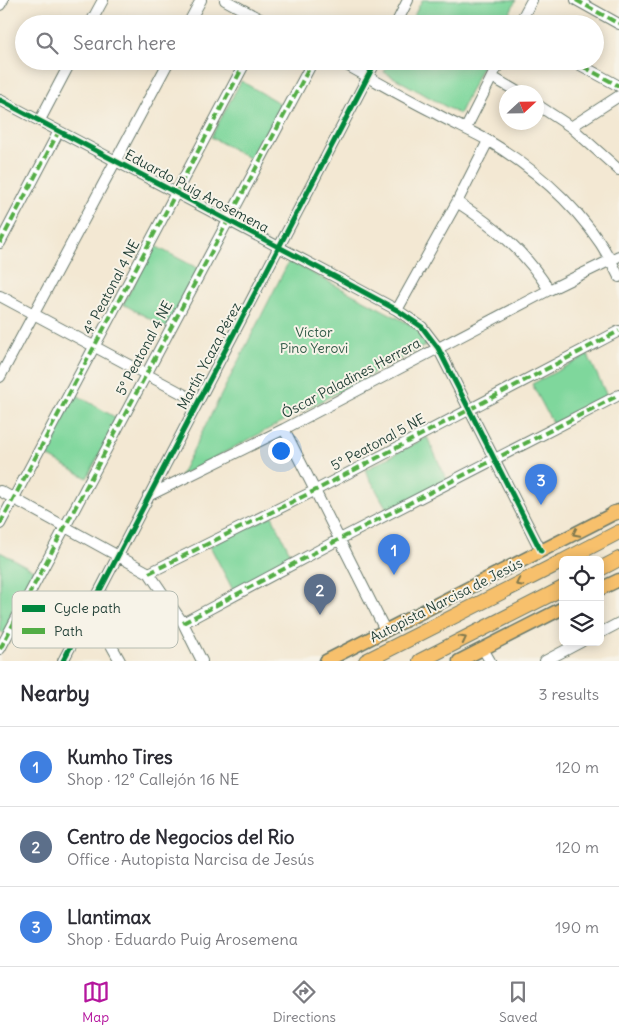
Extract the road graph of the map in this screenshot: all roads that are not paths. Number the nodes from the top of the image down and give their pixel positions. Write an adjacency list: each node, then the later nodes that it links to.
1 (3, 0): 8 (street)
2 (103, 0): 9 (street)
3 (201, 0): 10 (street)
4 (225, 0): 11 (street)
5 (408, 0): 12 (street)
6 (532, 0): 13 (street)
7 (576, 0): 14 (street)
8 (0, 5)
9 (95, 15)
10 (193, 15)
11 (252, 15)
12 (400, 15)
13 (524, 15)
14 (603, 15)
15 (604, 16): 16 (street)
16 (619, 24)
17 (66, 70): 32 (street)
18 (164, 70): 37 (street)
19 (241, 70): 39 (street, 4º Peatonal 4 NE)
20 (308, 70): 41 (street, 5º Peatonal 4 NE)
21 (356, 70): 25 (street)
22 (371, 70): 25 (street, Martín Ycaza Pérez)
23 (496, 70): 26 (street)
24 (590, 70): 28 (street)
25 (368, 76): 34 (street); 43 (street, Martín Ycaza Pérez)
26 (492, 77): 27 (street); 34 (street)
27 (506, 85)
28 (619, 86)
29 (619, 96): 33 (street)
30 (0, 101): 32 (street, Eduardo Puig Arosemena)
31 (544, 109): 33 (street)
32 (40, 120): 35 (street, Eduardo Puig Arosemena)
33 (571, 127): 38 (street)
34 (466, 128): 36 (street)
35 (59, 130): 37 (street, Eduardo Puig Arosemena); 42 (street)
36 (488, 141): 40 (street); 44 (street)
37 (116, 162): 39 (street, Eduardo Puig Arosemena); 49 (street)
38 (618, 168)
39 (177, 192): 41 (street, Eduardo Puig Arosemena); 51 (street, 4º Peatonal 4 NE)
40 (457, 202): 46 (street); 48 (street)
41 (228, 220): 43 (street, Eduardo Puig Arosemena); 53 (street, 5º Peatonal 4 NE)
42 (0, 243)
43 (279, 246): 48 (street, Eduardo Puig Arosemena); 56 (street, Martín Ycaza Pérez)
44 (615, 258): 45 (street); 46 (street, Óscar Paladines Herrera)
45 (619, 277)
46 (549, 290): 52 (street, Óscar Paladines Herrera)
47 (0, 296): 49 (street)
48 (397, 310): 52 (street, Eduardo Puig Arosemena)
49 (33, 314): 51 (street); 54 (street)
50 (619, 331): 57 (street, 5º Peatonal 5 NE)
51 (95, 347): 53 (street); 63 (street, 4º Peatonal 4 NE)
52 (438, 348): 57 (street, Eduardo Puig Arosemena); 58 (street, Óscar Paladines Herrera)
53 (146, 374): 56 (street); 66 (street, 5º Peatonal 4 NE)
54 (0, 377)
55 (619, 395): 59 (street)
56 (198, 402): 62 (street, Martín Ycaza Pérez)
57 (470, 409): 59 (street, Eduardo Puig Arosemena); 60 (street, 5º Peatonal 5 NE)
58 (284, 429): 60 (street); 62 (street, Óscar Paladines Herrera)
59 (494, 460): 68 (street); 69 (street, Eduardo Puig Arosemena)
60 (316, 490): 68 (street); 75 (street, 5º Peatonal 5 NE)
61 (0, 491): 63 (street)
62 (148, 496): 70 (street, Martín Ycaza Pérez)
63 (15, 498): 65 (street, 4º Peatonal 4 NE); 66 (street)
64 (617, 512): 69 (main road, Autopista Narcisa de Jesús, one-way to 69)
65 (0, 524)
66 (66, 526): 70 (street); 79 (street, 5º Peatonal 4 NE)
67 (619, 532): 71 (highway, Autopista Narcisa de Jesús)
68 (338, 540): 84 (street); 87 (street)
69 (541, 551): 87 (main road, Autopista Narcisa de Jesús)
70 (118, 555): 75 (street); 80 (street, Martín Ycaza Pérez)
71 (572, 556)
72 (619, 559): 74 (highway)
73 (559, 563): 98 (highway, Autopista Narcisa de Jesús, one-way to 98)
74 (604, 567)
75 (149, 573): 81 (street)
76 (619, 580): 77 (main road)
77 (604, 587)
78 (559, 590): 99 (highway, one-way to 78)
79 (31, 591)
80 (100, 591)
81 (161, 591)
82 (559, 610): 93 (main road)
83 (178, 616): 84 (street)
84 (183, 623): 96 (street)
85 (12, 627): 92 (street, 5º Peatonal 4 NE)
86 (617, 627): 88 (street)
87 (385, 630): 97 (main road, Autopista Narcisa de Jesús)
88 (604, 631)
89 (573, 646): 102 (street)
90 (70, 648): 94 (street, Martín Ycaza Pérez)
91 (113, 648): 95 (street)
92 (0, 649)
93 (483, 649): 100 (main road); 101 (street)
94 (63, 661)
95 (120, 661)
96 (202, 661)
97 (326, 661)
98 (366, 661)
99 (420, 661)
100 (460, 661)
101 (490, 661)
102 (545, 661)

